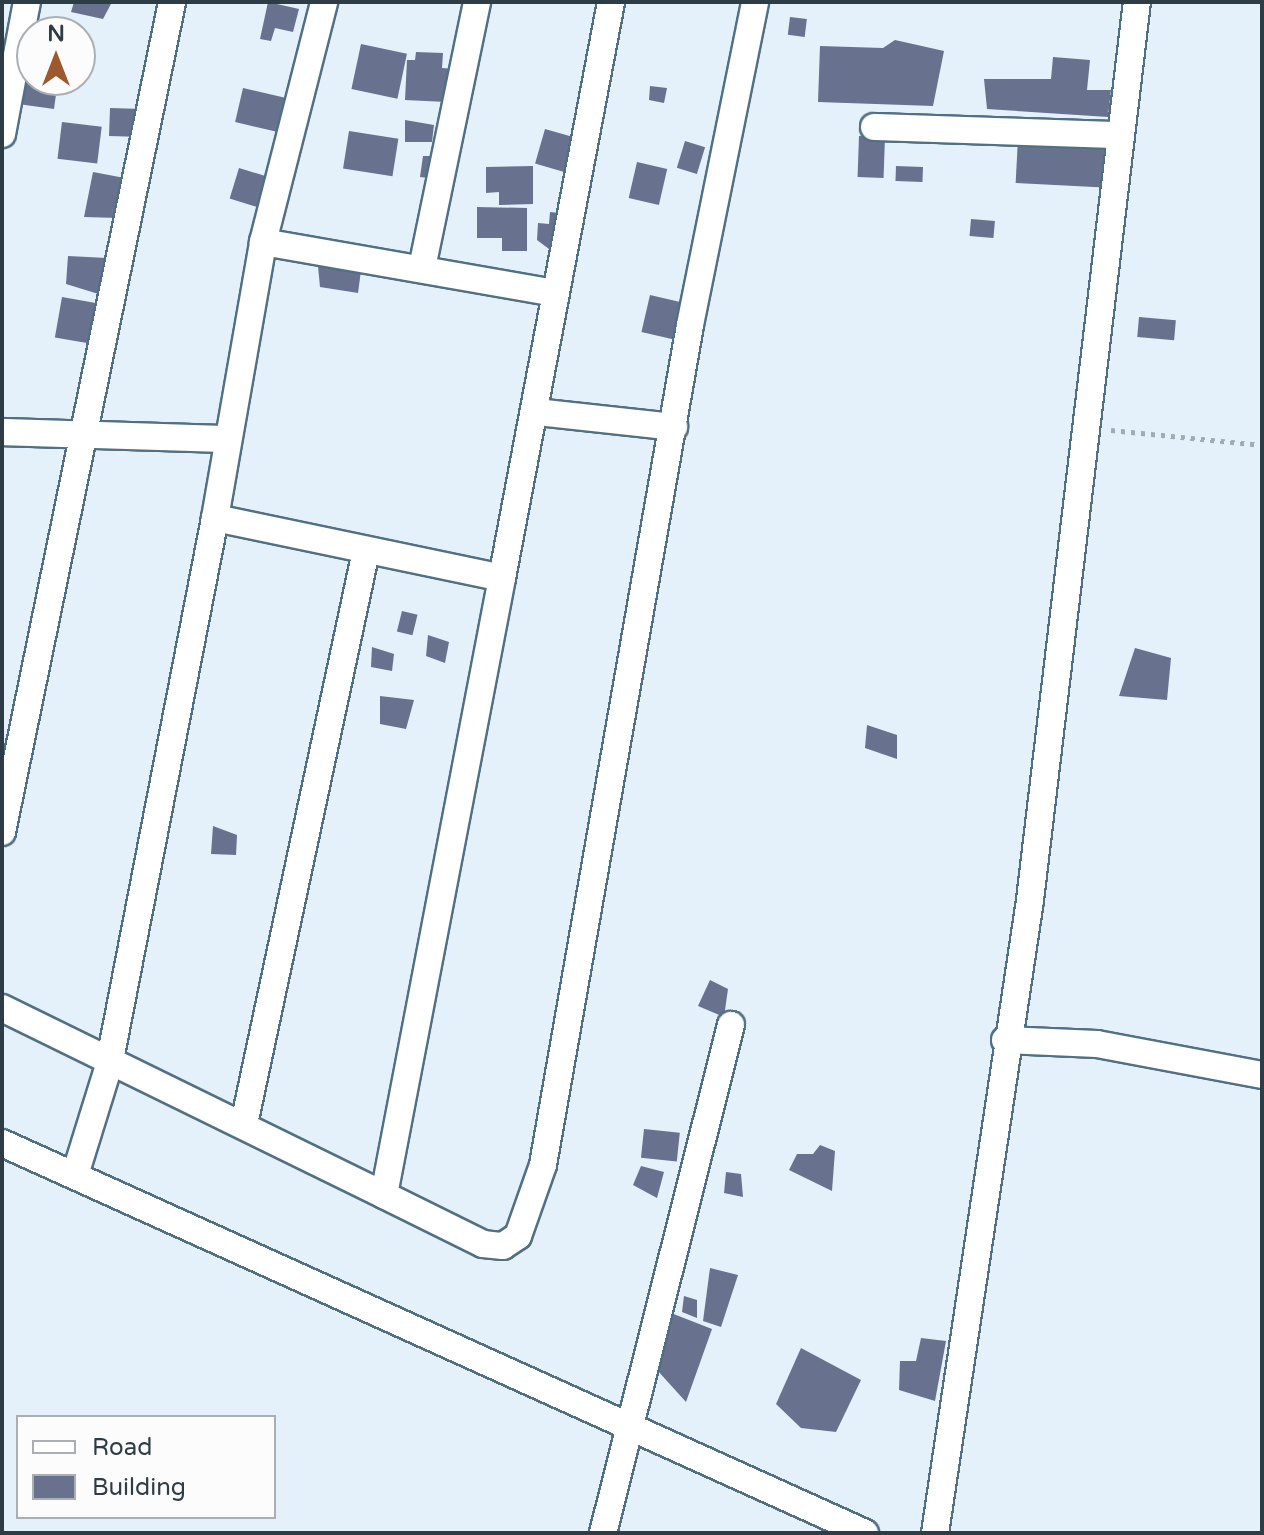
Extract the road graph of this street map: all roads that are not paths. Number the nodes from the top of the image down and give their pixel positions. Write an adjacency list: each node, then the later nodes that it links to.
1 (27, 2): 9 (street)
2 (172, 2): 16 (street)
3 (324, 2): 11 (street)
4 (477, 2): 12 (street)
5 (611, 2): 13 (street)
6 (755, 2): 15 (street)
7 (1137, 2): 10 (street)
8 (874, 127): 10 (street)
9 (2, 134)
10 (1116, 135): 25 (street)
11 (263, 242): 12 (street); 18 (street)
12 (422, 268): 13 (street)
13 (554, 293): 14 (street)
14 (537, 412): 15 (street); 21 (street)
15 (674, 427): 31 (street)
16 (80, 431): 17 (street); 18 (street); 22 (street)
17 (2, 432)
18 (227, 439): 19 (street)
19 (215, 518): 20 (street); 26 (street)
20 (366, 551): 21 (street); 28 (street)
21 (502, 578): 31 (street)
22 (2, 832)
23 (2, 1008): 26 (street)
24 (731, 1025): 32 (street)
25 (1005, 1040): 27 (street); 35 (street)
26 (109, 1065): 28 (street); 30 (street)
27 (1262, 1075)
28 (244, 1124): 31 (street)
29 (2, 1143): 30 (street)
30 (75, 1175): 32 (street)
31 (384, 1195)
32 (632, 1429): 33 (street); 34 (street)
33 (603, 1533)
34 (865, 1533)
35 (935, 1533)

